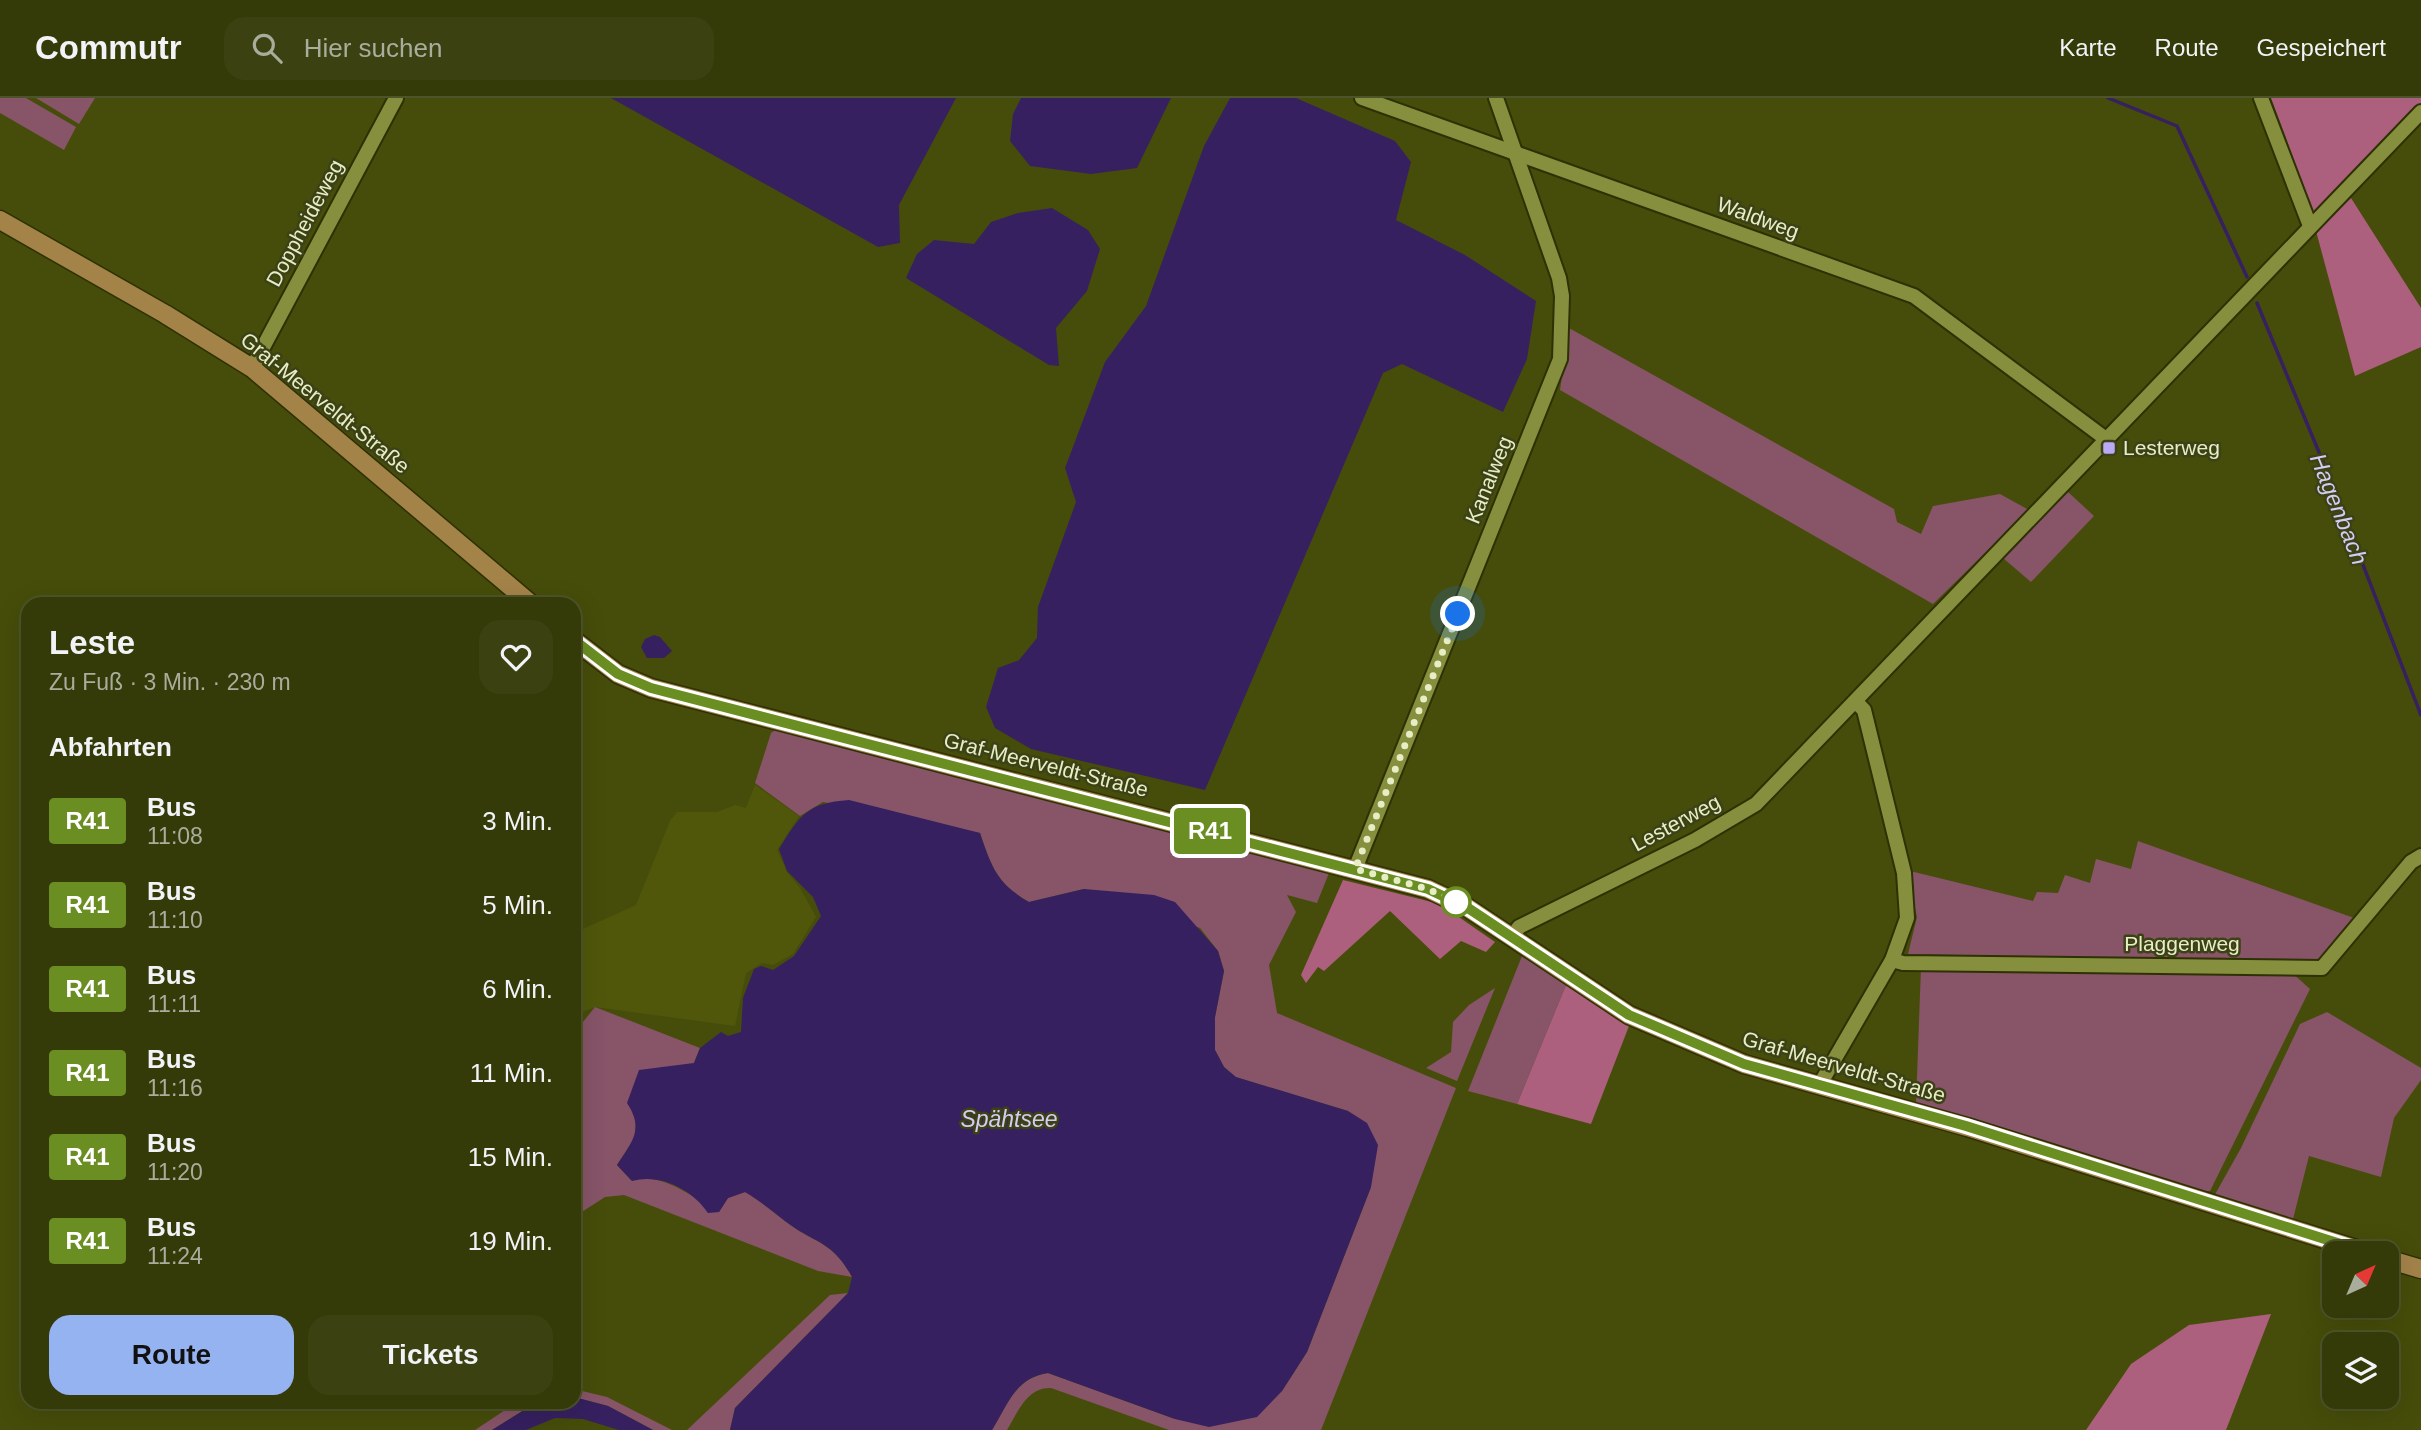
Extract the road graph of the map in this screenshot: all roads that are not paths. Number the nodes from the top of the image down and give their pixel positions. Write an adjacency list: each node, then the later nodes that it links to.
1 (396, 98): 9 (street, Doppheideweg)
2 (1362, 98): 6 (street, Waldweg)
3 (1496, 98): 6 (street, Kanalweg)
4 (2261, 98): 8 (street)
5 (2421, 112): 8 (street, Lesterweg)
6 (1515, 153): 10 (street, Waldweg); 15 (street, Kanalweg)
7 (0, 220): 9 (main road, Graf-Meerveldt-Straße)
8 (2310, 226): 10 (street, Lesterweg)
9 (252, 368): 11 (main road, Graf-Meerveldt-Straße)
10 (2106, 439): 13 (street, Lesterweg)
11 (523, 597)
12 (581, 645): 15 (main road, Graf-Meerveldt-Straße)
13 (1856, 702): 16 (street, Lesterweg); 17 (street)
14 (2421, 856): 17 (street, Plaggenweg)
15 (1355, 869): 16 (main road, Graf-Meerveldt-Straße)
16 (1512, 937): 18 (main road, Graf-Meerveldt-Straße)
17 (1892, 960): 18 (street)
18 (1819, 1086): 19 (main road, Graf-Meerveldt-Straße)
19 (2331, 1241)
20 (2399, 1263): 21 (main road)
21 (2421, 1269)

